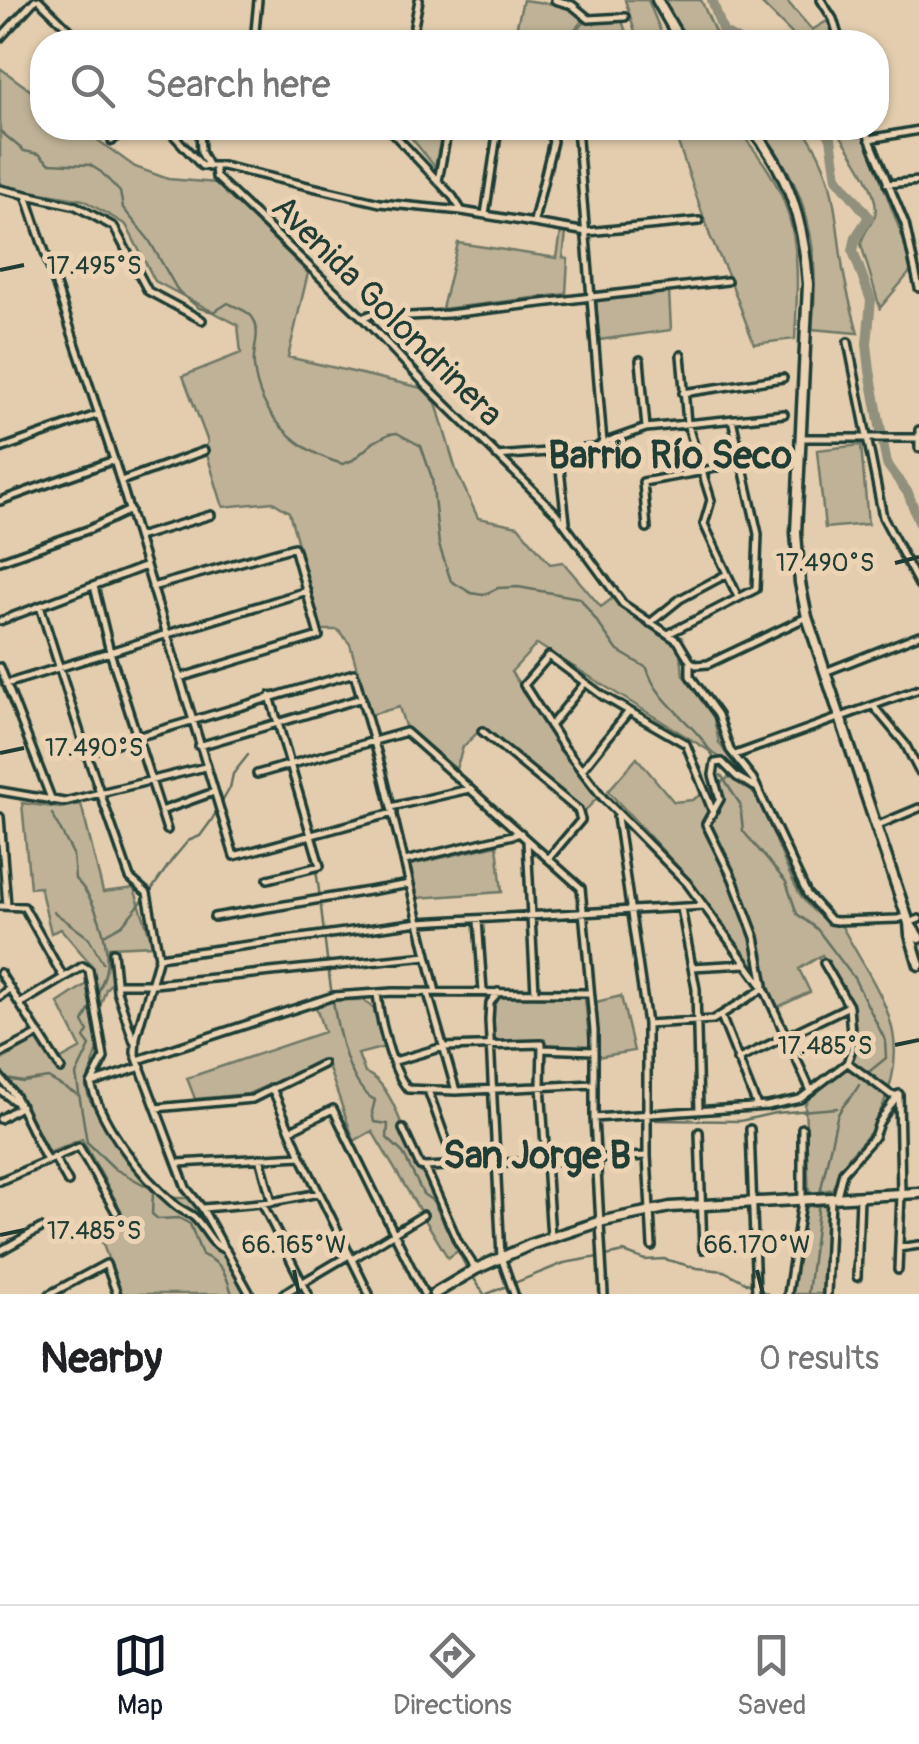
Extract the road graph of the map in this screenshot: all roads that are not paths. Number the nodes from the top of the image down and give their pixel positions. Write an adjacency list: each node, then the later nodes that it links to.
1 (37, 0): 9 (street); 13 (street)
2 (258, 0): 10 (street)
3 (419, 0): 8 (street)
4 (556, 0): 7 (street)
5 (657, 0): 11 (main road)
6 (822, 0): 12 (street)
7 (625, 17)
8 (414, 26)
9 (69, 30)
10 (255, 30)
11 (674, 30)
12 (836, 30)
13 (0, 38)
14 (919, 130): 15 (street)
15 (889, 135)
16 (177, 140): 25 (street)
17 (200, 140): 25 (street)
18 (399, 140): 26 (street)
19 (446, 140): 26 (street)
20 (496, 140): 32 (street)
21 (552, 140): 34 (street)
22 (578, 140): 35 (street)
23 (759, 140): 52 (main road)
24 (869, 140): 28 (street)
25 (212, 167): 31 (street); 39 (street, Avenida Golondrinera)
26 (438, 181): 31 (street)
27 (919, 181): 28 (street)
28 (887, 184): 37 (street)
29 (0, 189): 30 (street)
30 (26, 195): 40 (street); 46 (street)
31 (462, 212): 32 (street)
32 (485, 214): 34 (street)
33 (699, 221): 35 (street)
34 (534, 223): 35 (street)
35 (587, 232): 38 (street)
36 (728, 281): 38 (street)
37 (919, 288)
38 (591, 295): 39 (street); 55 (street)
39 (363, 318): 60 (street, Avenida Golondrinera)
40 (202, 320)
41 (848, 342): 54 (street)
42 (682, 355): 45 (street)
43 (640, 360): 50 (street)
44 (783, 378): 45 (street)
45 (684, 394): 49 (street)
46 (99, 414): 57 (street); 61 (street)
47 (784, 414): 48 (street)
48 (732, 419): 49 (street); 62 (street)
49 (686, 423): 50 (street); 63 (street)
50 (646, 428): 55 (street)
51 (919, 430): 53 (street)
52 (800, 438): 54 (street); 80 (main road)
53 (918, 438): 54 (street); 56 (street)
54 (866, 439): 74 (street)
55 (603, 444): 59 (street)
56 (919, 448)
57 (0, 449)
58 (204, 451): 64 (street)
59 (558, 451): 60 (street); 68 (street)
60 (497, 456): 68 (street, Avenida Golondrinera)
61 (114, 460): 64 (street); 65 (street)
62 (741, 460): 63 (street); 78 (street)
63 (704, 471): 69 (street); 73 (street)
64 (121, 482): 66 (street)
65 (0, 501)
66 (130, 510): 70 (street); 71 (street)
67 (212, 515): 70 (street)
68 (566, 525): 82 (street, Avenida Golondrinera)
69 (647, 528)
70 (138, 537): 72 (street)
71 (0, 561)
72 (146, 566): 75 (street); 76 (street)
73 (728, 574): 78 (street); 82 (street)
74 (919, 585)
75 (94, 586): 79 (street); 86 (street)
76 (152, 587): 77 (street); 85 (street)
77 (306, 591): 85 (street); 91 (street)
78 (738, 598): 83 (street)
79 (40, 606): 81 (street); 89 (street)
80 (806, 616): 87 (street); 90 (main road)
81 (0, 621)
82 (649, 624): 83 (street, Avenida Golondrinera)
83 (667, 634): 87 (street, Avenida Golondrinera)
84 (919, 634): 90 (street)
85 (165, 635): 86 (street); 91 (street)
86 (110, 652): 89 (street); 106 (street)
87 (690, 661): 110 (street, Avenida Golondrinera)
88 (0, 666): 93 (street)
89 (59, 668): 93 (street); 109 (street)
90 (825, 672): 101 (main road)
91 (179, 678): 102 (street)
92 (584, 683): 100 (street); 104 (street); 104 (street)
93 (6, 684): 97 (street)
94 (919, 689): 99 (street)
95 (270, 696): 96 (street); 102 (street); 103 (street)
96 (362, 698): 103 (street); 107 (street)
97 (12, 699): 98 (street); 122 (street)
98 (0, 701)
99 (874, 707): 101 (street); 114 (street)
100 (629, 711): 113 (street); 126 (street)
101 (842, 719): 110 (street); 129 (main road)
102 (192, 722): 106 (street); 108 (street)
103 (278, 722): 108 (street); 111 (street)
104 (550, 726): 113 (street)
105 (482, 731): 133 (street)
106 (137, 738): 109 (street); 116 (street)
107 (375, 742): 111 (street); 118 (street); 124 (street)
108 (199, 746): 112 (street)
109 (86, 752): 121 (street)
110 (735, 756): 117 (street, Avenida Golondrinera)
111 (290, 766): 115 (street); 132 (street)
112 (205, 767): 116 (street); 120 (street)
113 (582, 770): 127 (street)
114 (919, 771)
115 (258, 774)
116 (151, 781): 121 (street); 125 (street)
117 (758, 788): 126 (street); 145 (street, Avenida Golondrinera)
118 (469, 789): 124 (street); 131 (street)
119 (0, 791): 122 (street)
120 (214, 792): 125 (street); 132 (street)
121 (102, 794): 122 (street); 150 (street)
122 (52, 801)
123 (919, 808): 129 (street)
124 (392, 810): 132 (street); 134 (street)
125 (161, 811): 130 (street)
126 (713, 812): 160 (street)
127 (616, 814): 138 (street); 140 (street)
128 (0, 817): 137 (street)
129 (876, 826): 145 (main road)
130 (167, 830)
131 (524, 835): 133 (street); 134 (street); 142 (street)
132 (310, 836): 135 (street)
133 (548, 859): 141 (street)
134 (405, 861): 136 (street)
135 (268, 878)
136 (410, 884): 143 (street); 146 (street)
137 (3, 906): 156 (street)
138 (704, 906): 139 (street); 152 (street)
139 (681, 908): 140 (street); 154 (street)
140 (628, 909): 141 (street); 172 (street)
141 (582, 912): 142 (street); 165 (street)
142 (531, 915): 144 (street); 164 (street)
143 (214, 917)
144 (478, 919): 146 (street); 162 (street)
145 (912, 919): 147 (main road); 153 (main road)
146 (419, 922): 149 (street); 150 (street)
147 (919, 938)
148 (113, 952): 157 (street)
149 (427, 956): 158 (street); 161 (street)
150 (159, 957): 158 (street)
151 (824, 963): 169 (street)
152 (746, 964): 154 (street); 160 (street)
153 (919, 965)
154 (692, 967): 171 (street)
155 (0, 973): 159 (street)
156 (63, 976): 168 (street); 188 (street)
157 (117, 984): 158 (street); 175 (street)
158 (154, 984): 175 (street)
159 (10, 988): 167 (street); 168 (street)
160 (764, 988): 170 (street); 174 (street)
161 (432, 992): 162 (street); 166 (street); 177 (street)
162 (483, 992): 163 (street)
163 (498, 992): 164 (street); 176 (street)
164 (535, 992): 165 (street)
165 (588, 993): 179 (street)
166 (377, 994): 181 (street); 183 (street)
167 (0, 996)
168 (20, 1003): 173 (street)
169 (849, 1006): 174 (street); 184 (street)
170 (721, 1016): 171 (street); 182 (street)
171 (696, 1022): 172 (street); 201 (street)
172 (647, 1024): 202 (street)
173 (39, 1034): 180 (street); 186 (street)
174 (786, 1036): 182 (street); 194 (street)
175 (135, 1045): 183 (street)
176 (491, 1045): 177 (street); 178 (street); 192 (street)
177 (443, 1048): 181 (street); 196 (street)
178 (542, 1050): 179 (street); 190 (street)
179 (594, 1050): 189 (street)
180 (0, 1054)
181 (395, 1060): 195 (street)
182 (737, 1060): 199 (street)
183 (140, 1063): 188 (street); 200 (street)
184 (847, 1063): 194 (street); 197 (street)
185 (324, 1064): 191 (street)
186 (61, 1069)
187 (0, 1077): 198 (street)
188 (91, 1084): 245 (street)
189 (594, 1084): 190 (street); 203 (street)
190 (541, 1085): 192 (street); 215 (street)
191 (272, 1088): 200 (street); 208 (street)
192 (491, 1088): 196 (street); 217 (street)
193 (0, 1090): 198 (street)
194 (811, 1090): 199 (street)
195 (429, 1092): 196 (street); 218 (street)
196 (456, 1092)
197 (899, 1094): 223 (street); 226 (street)
198 (20, 1106): 204 (street); 214 (street)
199 (757, 1106): 201 (street)
200 (156, 1108): 216 (street)
201 (699, 1111): 202 (street)
202 (647, 1115): 203 (street); 211 (street)
203 (594, 1118): 213 (street)
204 (0, 1119)
205 (802, 1128): 227 (street)
206 (403, 1129): 219 (street)
207 (750, 1129): 230 (street)
208 (291, 1130): 210 (street); 238 (street)
209 (700, 1132): 231 (street)
210 (301, 1156): 212 (street); 222 (street)
211 (647, 1156): 213 (street); 234 (street)
212 (260, 1158): 216 (street); 228 (street)
213 (596, 1158): 215 (street); 236 (street)
214 (51, 1159): 220 (street); 221 (street); 233 (street)
215 (546, 1161): 217 (street); 239 (street)
216 (178, 1163): 232 (street)
217 (494, 1163): 218 (street); 247 (street)
218 (456, 1165): 219 (street)
219 (425, 1168): 248 (street)
220 (0, 1182)
221 (68, 1182)
222 (319, 1193): 228 (street); 246 (street)
223 (901, 1194): 224 (main road); 225 (main road); 242 (street)
224 (919, 1194)
225 (860, 1197): 226 (main road); 250 (street)
226 (831, 1199): 227 (main road); 265 (street)
227 (806, 1201): 230 (main road); 264 (street)
228 (272, 1202): 229 (street)
229 (262, 1203): 232 (street); 251 (street)
230 (751, 1203): 231 (main road); 263 (street)
231 (700, 1204): 234 (main road); 243 (street)
232 (202, 1208): 245 (street)
233 (116, 1212)
234 (650, 1213): 236 (main road); 241 (street)
235 (423, 1215): 238 (street)
236 (598, 1222): 239 (main road); 262 (street)
237 (41, 1228): 244 (street)
238 (394, 1233): 246 (street); 259 (street)
239 (551, 1237): 247 (main road)
240 (919, 1244): 242 (street)
241 (652, 1246)
242 (899, 1248): 249 (street)
243 (703, 1249)
244 (0, 1251)
245 (228, 1251): 255 (street)
246 (350, 1257): 251 (street); 258 (street)
247 (501, 1257): 248 (main road); 261 (street)
248 (476, 1269): 260 (main road)
249 (898, 1270)
250 (857, 1277)
251 (302, 1283): 256 (street); 257 (street)
252 (61, 1291): 253 (street); 254 (street)
253 (50, 1294)
254 (118, 1294)
255 (250, 1294)
256 (283, 1294)
257 (308, 1294)
258 (369, 1294)
259 (424, 1294)
260 (434, 1294)
261 (514, 1294)
262 (604, 1294)
263 (756, 1294)
264 (788, 1294)
265 (827, 1294)

